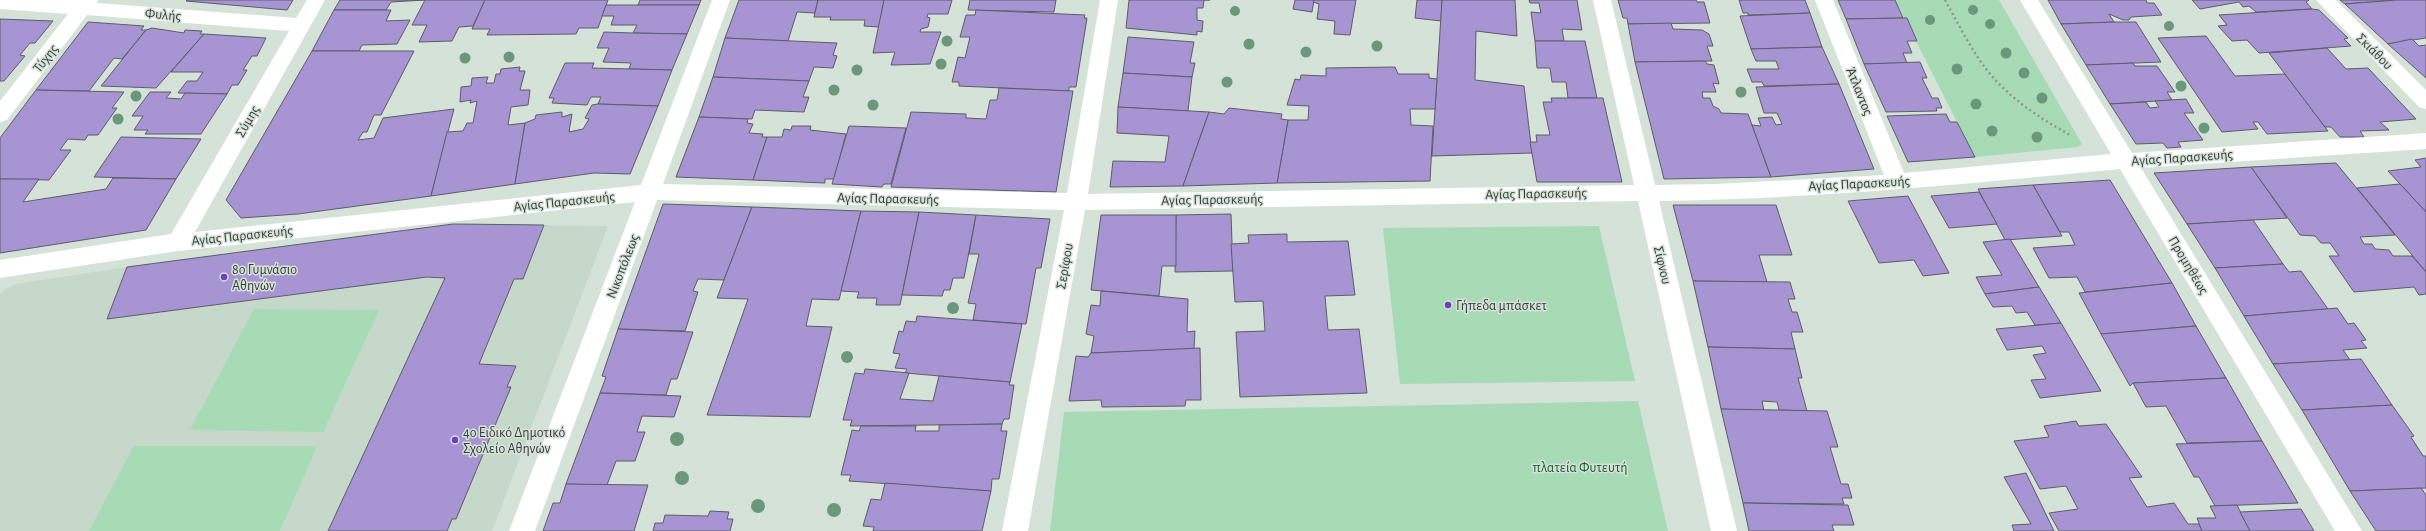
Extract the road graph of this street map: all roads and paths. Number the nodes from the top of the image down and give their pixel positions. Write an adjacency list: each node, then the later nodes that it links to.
1 (316, 0): 11 (street, Σύμης)
2 (721, 0): 19 (street, Νικοπόλεως)
3 (1109, 0): 20 (street, Σερίφου)
4 (1602, 0): 18 (street, Σίφνου)
5 (1824, 0): 17 (street, Άτλαντος)
6 (1946, 0): 14 (path)
7 (2030, 0): 16 (street, Προμηθέως)
8 (2325, 0): 12 (street, Σκιάθου)
9 (0, 2): 10 (street, Φυλής)
10 (86, 4): 11 (street, Φυλής); 13 (street, Τύχης)
11 (301, 25): 21 (street, Σύμης)
12 (2426, 102)
13 (0, 115)
14 (2075, 138)
15 (2426, 140): 16 (street, Αγίας Παρασκευής)
16 (2126, 161): 17 (street, Αγίας Παρασκευής); 26 (street, Προμηθέως)
17 (1897, 182): 18 (street, Αγίας Παρασκευής)
18 (1646, 191): 20 (street, Αγίας Παρασκευής); 25 (street, Σίφνου)
19 (649, 192): 20 (street, Αγίας Παρασκευής); 21 (street, Αγίας Παρασκευής); 23 (street, Νικοπόλεως)
20 (1076, 202): 24 (street, Σερίφου)
21 (178, 242): 22 (street, Αγίας Παρασκευής)
22 (0, 269)
23 (522, 531)
24 (1015, 531)
25 (1724, 531)
26 (2349, 531)

